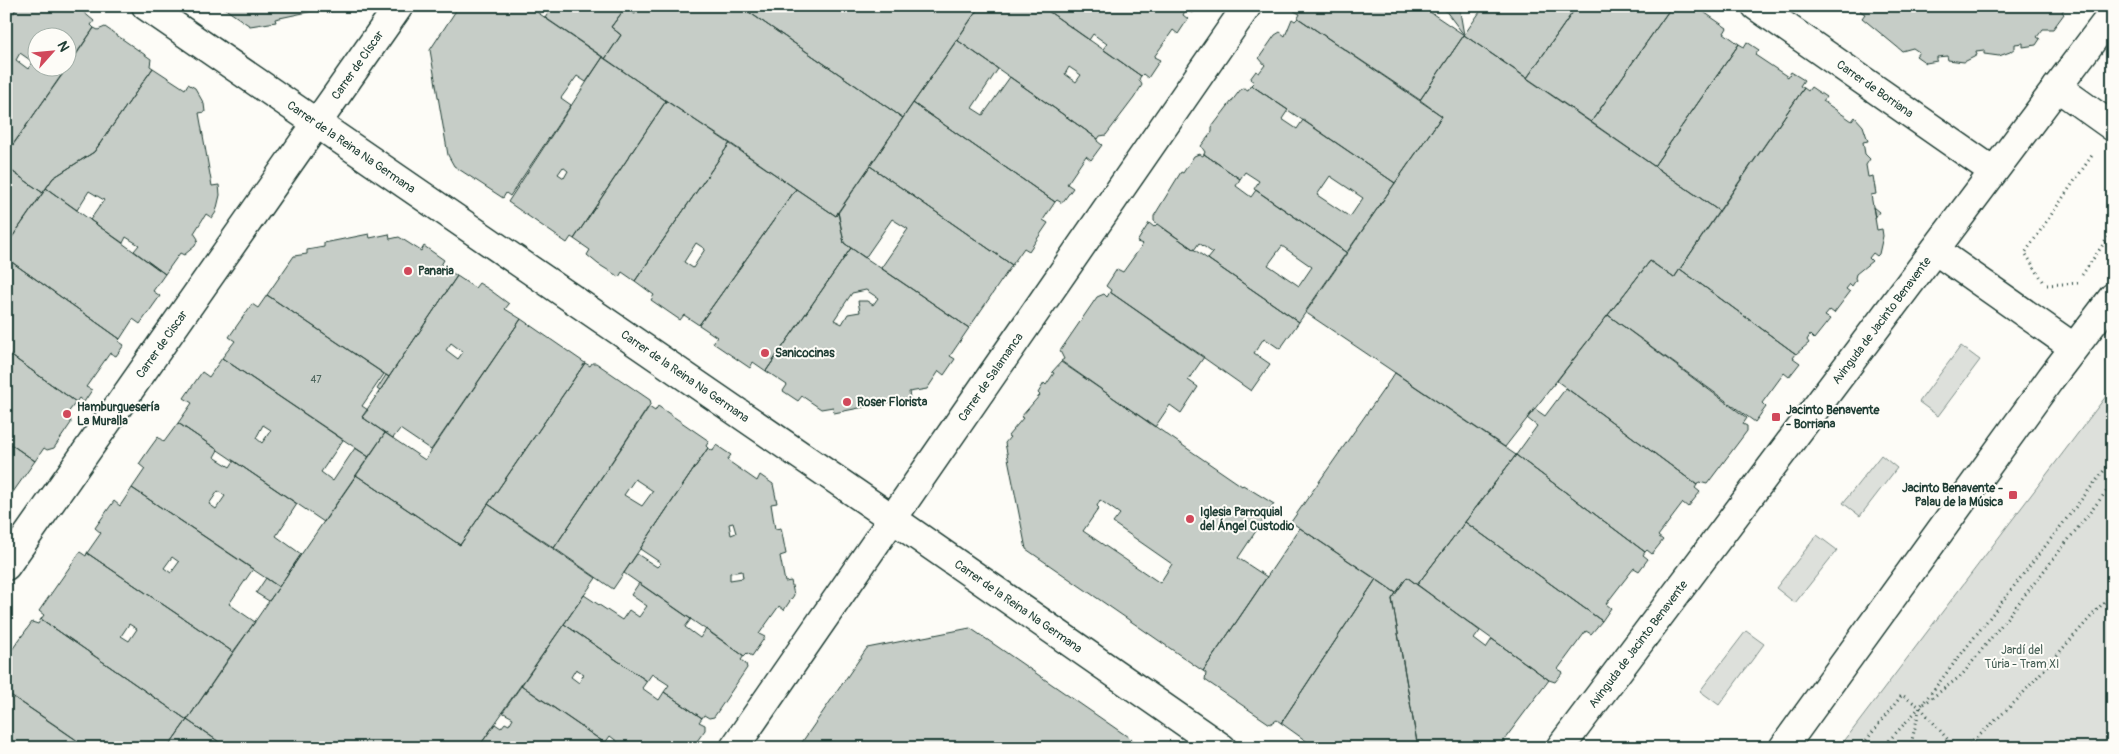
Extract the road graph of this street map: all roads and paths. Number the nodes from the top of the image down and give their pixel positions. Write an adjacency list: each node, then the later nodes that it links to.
1 (146, 6): 7 (street, Carrer de la Reina Na Germana)
2 (399, 6): 7 (street, Carrer de Císcar)
3 (1248, 6): 17 (street, Carrer de Salamanca)
4 (1756, 6): 10 (street, Carrer de Borriana)
5 (2113, 13): 6 (street, Avinguda de Jacinto Benavente)
6 (2057, 87): 8 (street); 10 (street, Avinguda de Jacinto Benavente)
7 (317, 123): 17 (street, Carrer de la Reina Na Germana); 18 (street, Carrer de Ciscar)
8 (2113, 127)
9 (2095, 151): 11 (path)
10 (1993, 171): 12 (street, Avinguda de Jacinto Benavente)
11 (2113, 230)
12 (1935, 250): 14 (street); 23 (street, Avinguda de Jacinto Benavente)
13 (2113, 297): 14 (street)
14 (2073, 348): 24 (street)
15 (2113, 459): 20 (path)
16 (2113, 483): 20 (path)
17 (893, 519): 21 (street, Carrer de Salamanca); 22 (street, Carrer de la Reina Na Germana)
18 (6, 566)
19 (2113, 592): 29 (path)
20 (1920, 706): 25 (path); 26 (path); 27 (path); 28 (path)
21 (734, 748)
22 (1222, 748)
23 (1560, 748)
24 (1783, 748)
25 (1860, 748)
26 (1882, 748)
27 (1910, 748)
28 (1955, 748)
29 (1966, 748)

